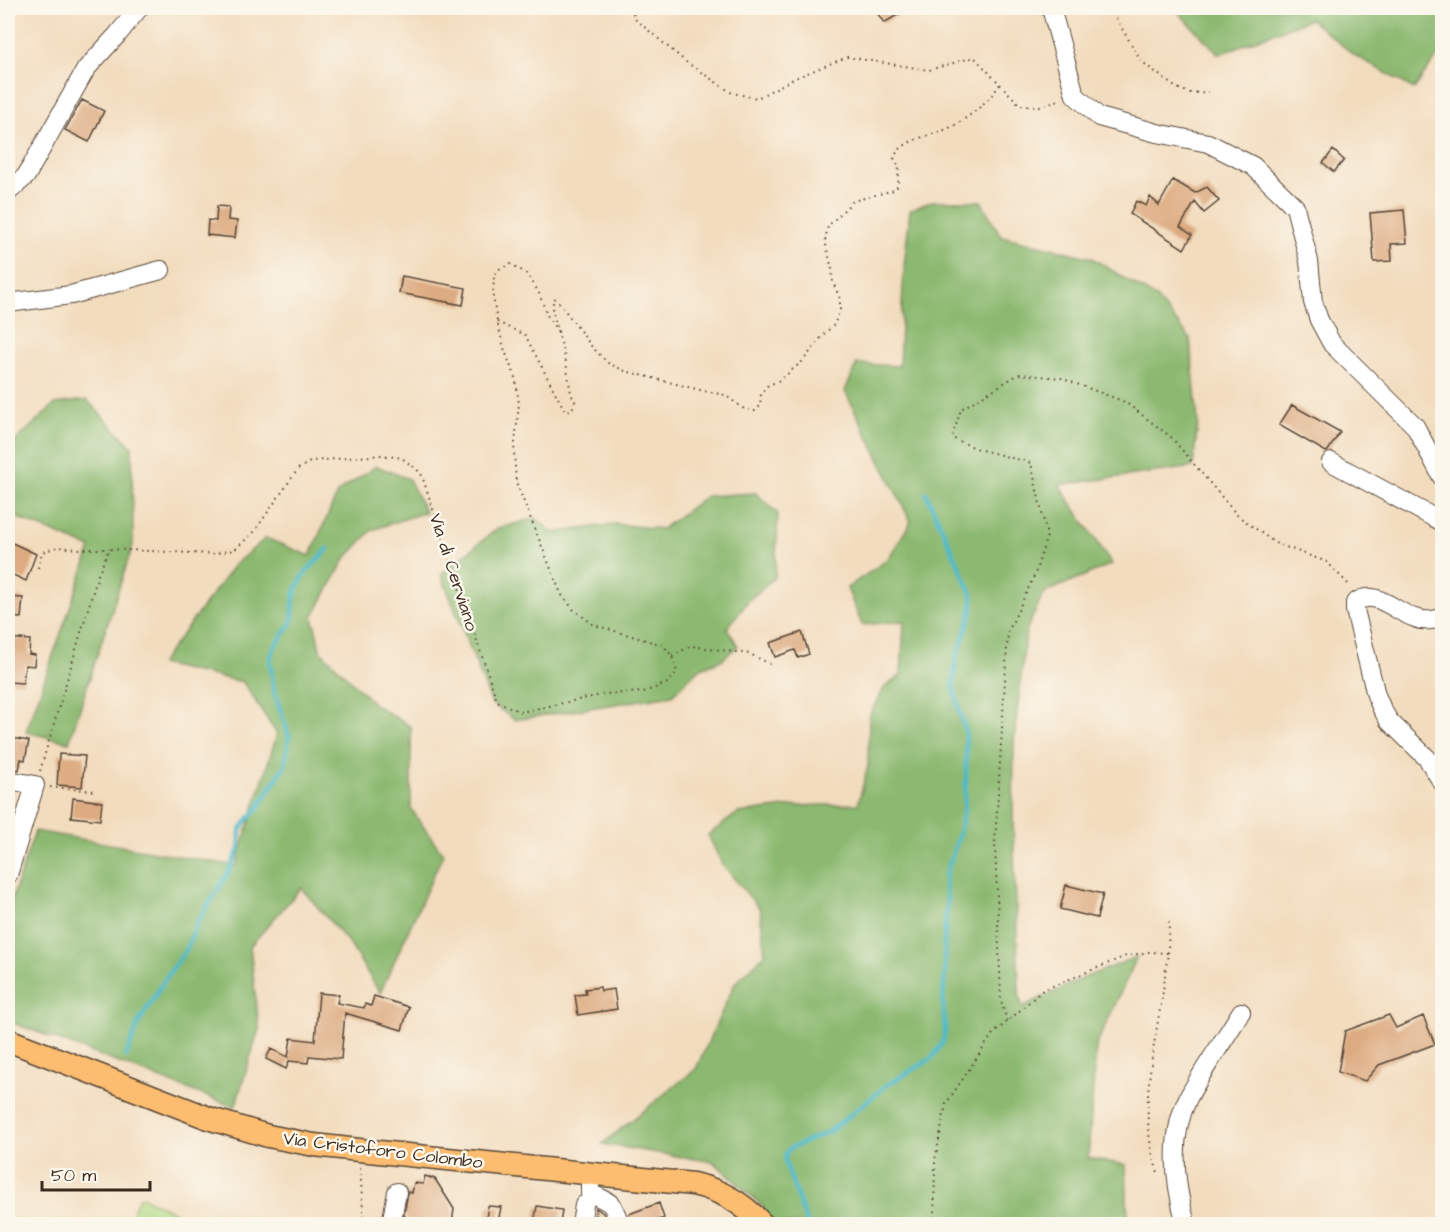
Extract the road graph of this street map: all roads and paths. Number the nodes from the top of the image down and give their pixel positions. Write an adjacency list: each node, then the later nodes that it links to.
1 (139, 8): 8 (street)
2 (632, 8): 5 (path)
3 (1051, 8): 7 (street)
4 (1110, 8): 6 (path)
5 (1000, 84): 7 (path); 12 (path)
6 (1208, 92)
7 (1075, 95): 14 (street)
8 (8, 192)
9 (161, 270): 10 (street)
10 (8, 303)
11 (497, 322): 12 (path); 12 (path); 20 (path)
12 (558, 332)
13 (1331, 462): 15 (street)
14 (1443, 477)
15 (1443, 522)
16 (109, 549): 17 (path); 20 (path, Via di Cerviano); 24 (path)
17 (38, 568)
18 (1362, 598): 19 (street); 23 (street); 30 (path)
19 (1443, 618)
20 (672, 656): 21 (path)
21 (772, 665)
22 (8, 780): 24 (street)
23 (1443, 782)
24 (35, 785): 25 (path); 26 (street)
25 (95, 791)
26 (8, 875)
27 (1169, 922): 28 (path)
28 (1168, 953): 30 (path); 34 (path)
29 (1241, 1012): 37 (street)
30 (1007, 1022): 43 (path)
31 (8, 1040): 33 (main road, Via Cristoforo Colombo)
32 (360, 1172): 38 (path)
33 (590, 1174): 41 (street); 42 (main road, Via Cristoforo Colombo)
34 (1162, 1184)
35 (397, 1192): 39 (street)
36 (584, 1205): 40 (street)
37 (1185, 1218): 44 (street)
38 (364, 1224)
39 (391, 1224)
40 (581, 1224)
41 (620, 1224)
42 (762, 1224)
43 (934, 1224)
44 (1203, 1224)

